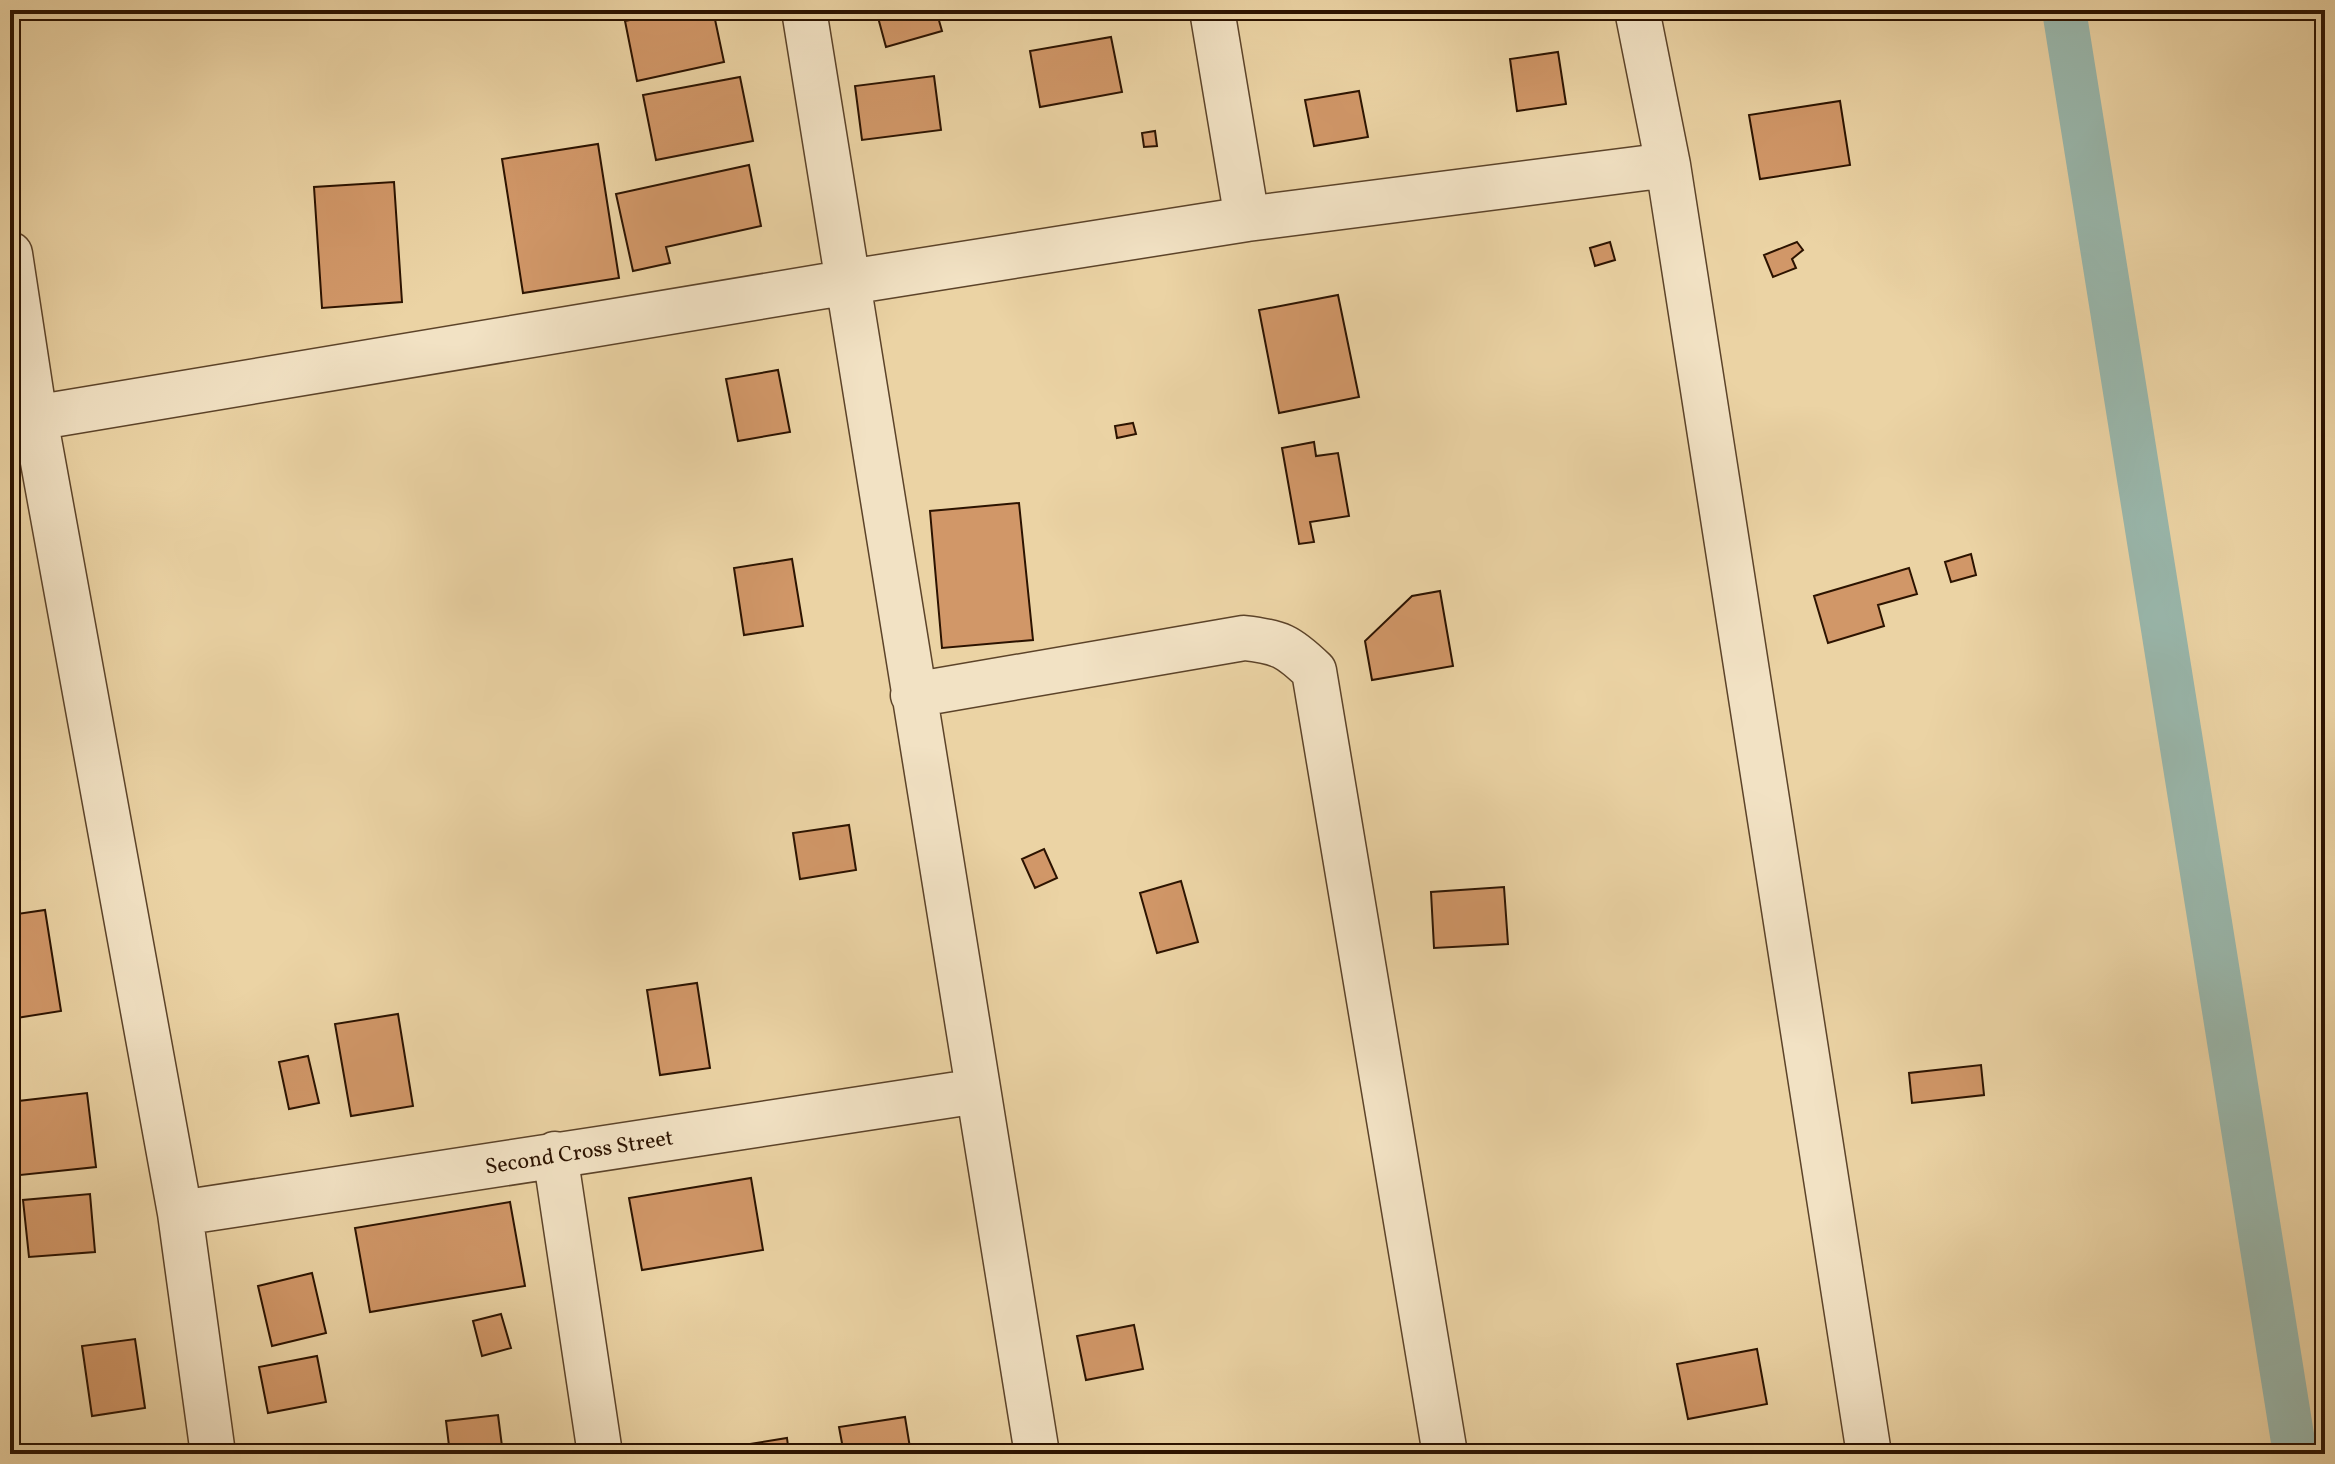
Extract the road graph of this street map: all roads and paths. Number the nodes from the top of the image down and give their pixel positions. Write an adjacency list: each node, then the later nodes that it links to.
1 (804, 10): 7 (street)
2 (1212, 10): 5 (street)
3 (1637, 10): 4 (street)
4 (1668, 165): 5 (street); 17 (street)
5 (1247, 219): 7 (street)
6 (10, 254): 8 (street)
7 (849, 282): 8 (street); 9 (street)
8 (22, 420): 12 (street)
9 (913, 695): 10 (street); 16 (street)
10 (978, 1091): 11 (street, Second Cross Street); 15 (street)
11 (555, 1154): 12 (street, Second Cross Street); 14 (street)
12 (180, 1213): 13 (street)
13 (213, 1454)
14 (600, 1454)
15 (1037, 1454)
16 (1445, 1454)
17 (1869, 1454)

